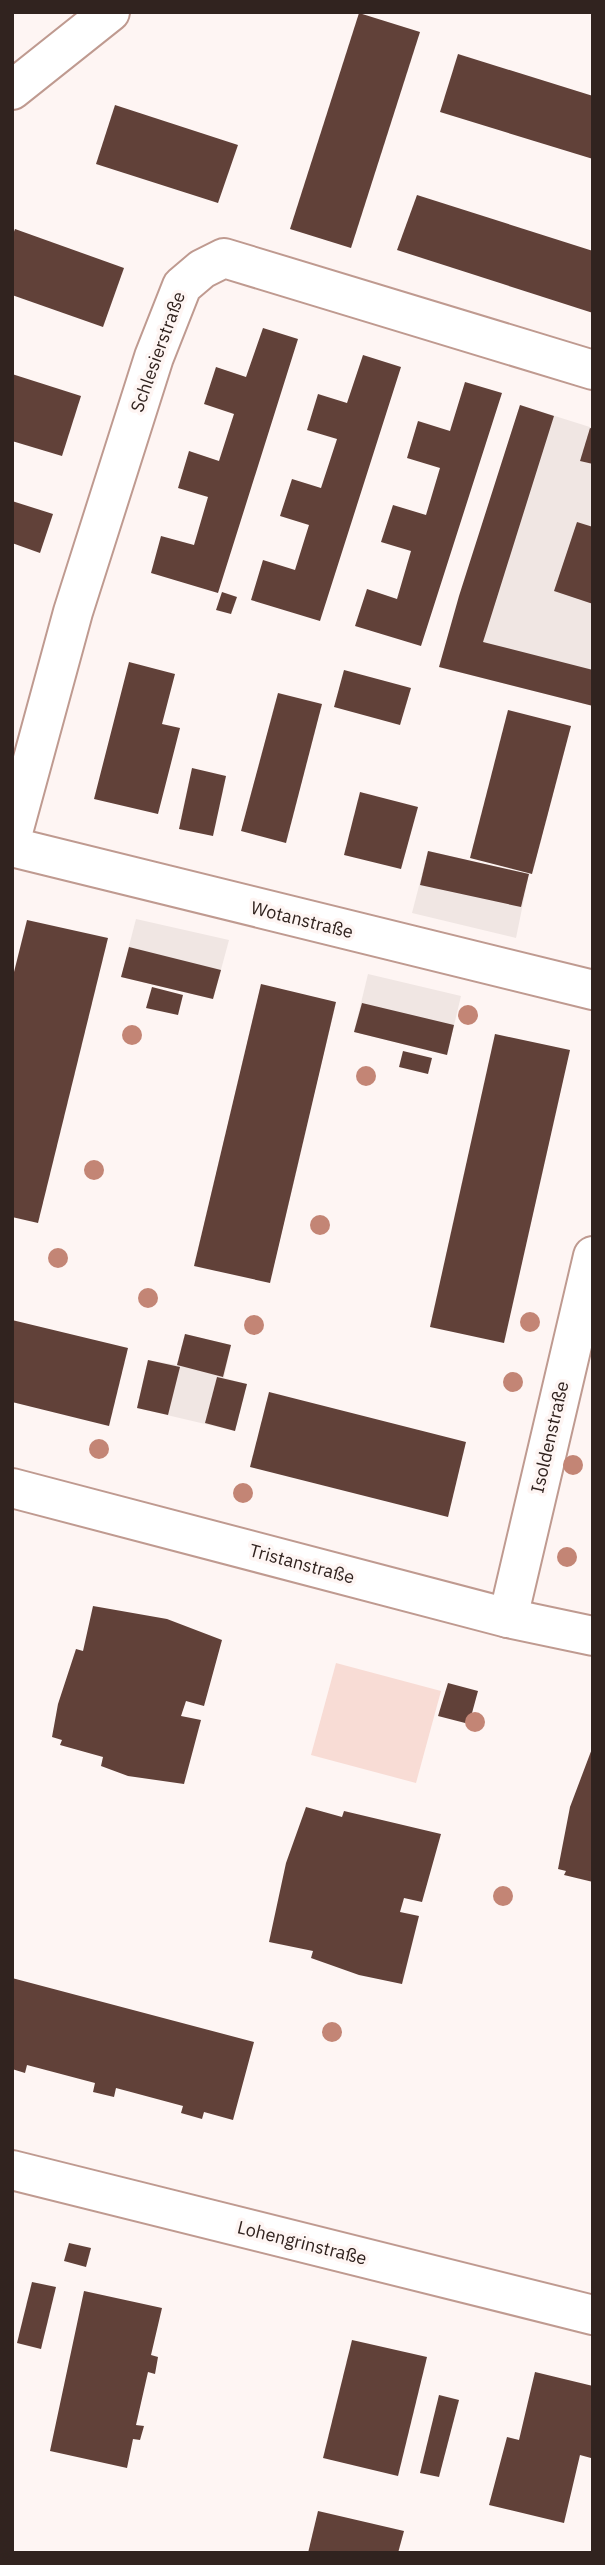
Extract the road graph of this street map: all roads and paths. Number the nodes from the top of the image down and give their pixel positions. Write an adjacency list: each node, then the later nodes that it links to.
1 (110, 12): 2 (street)
2 (12, 90)
3 (593, 370): 4 (street, Schlesierstraße)
4 (12, 836)
5 (12, 847): 6 (street, Wotanstraße)
6 (593, 990)
7 (593, 1256): 9 (street, Isoldenstraße)
8 (12, 1488): 9 (street, Tristanstraße)
9 (508, 1618): 10 (street, Tristanstraße)
10 (593, 1636)
11 (12, 2170): 12 (street, Lohengrinstraße)
12 (593, 2315)

